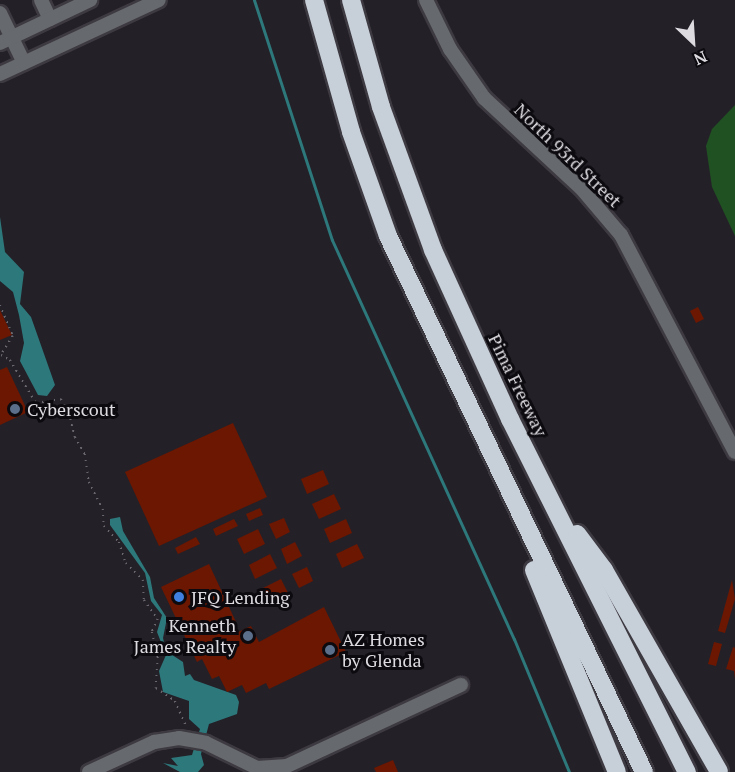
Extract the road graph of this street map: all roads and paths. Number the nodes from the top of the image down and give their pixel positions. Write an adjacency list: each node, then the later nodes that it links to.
1 (41, 0): 8 (street)
2 (90, 0): 8 (street)
3 (159, 0): 10 (street)
4 (314, 0): 15 (highway)
5 (351, 0): 14 (highway, Pima Freeway)
6 (426, 0): 13 (street, North 93rd Street)
7 (0, 12): 9 (street)
8 (50, 19): 9 (street)
9 (6, 40): 10 (street)
10 (24, 63): 11 (street)
11 (0, 74)
12 (0, 306): 17 (path)
13 (735, 452)
14 (542, 483): 21 (highway, Pima Freeway); 22 (highway)
15 (512, 503): 19 (highway); 20 (highway)
16 (461, 685): 17 (street)
17 (188, 739): 18 (street)
18 (89, 772)
19 (617, 772)
20 (644, 772)
21 (687, 772)
22 (719, 772)

